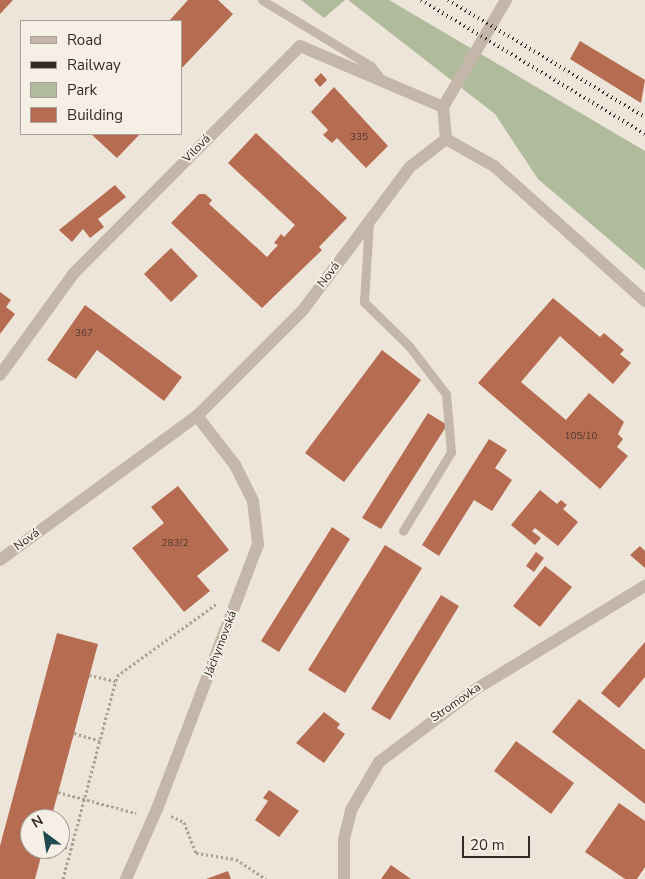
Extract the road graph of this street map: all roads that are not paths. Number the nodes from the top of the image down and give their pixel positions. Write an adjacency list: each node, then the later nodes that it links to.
1 (262, 0): 3 (lane)
2 (506, 0): 4 (street)
3 (386, 84): 4 (street, Vilová); 8 (street, Vilová)
4 (443, 107): 5 (street)
5 (446, 139): 6 (street, Nová); 7 (street)
6 (369, 222): 9 (street, Nová); 10 (lane)
7 (645, 301)
8 (0, 375)
9 (197, 416): 11 (street, Nová); 13 (street, Jáchymovská)
10 (403, 531)
11 (0, 560)
12 (645, 586): 14 (street, Stromovka)
13 (126, 879)
14 (344, 879)

